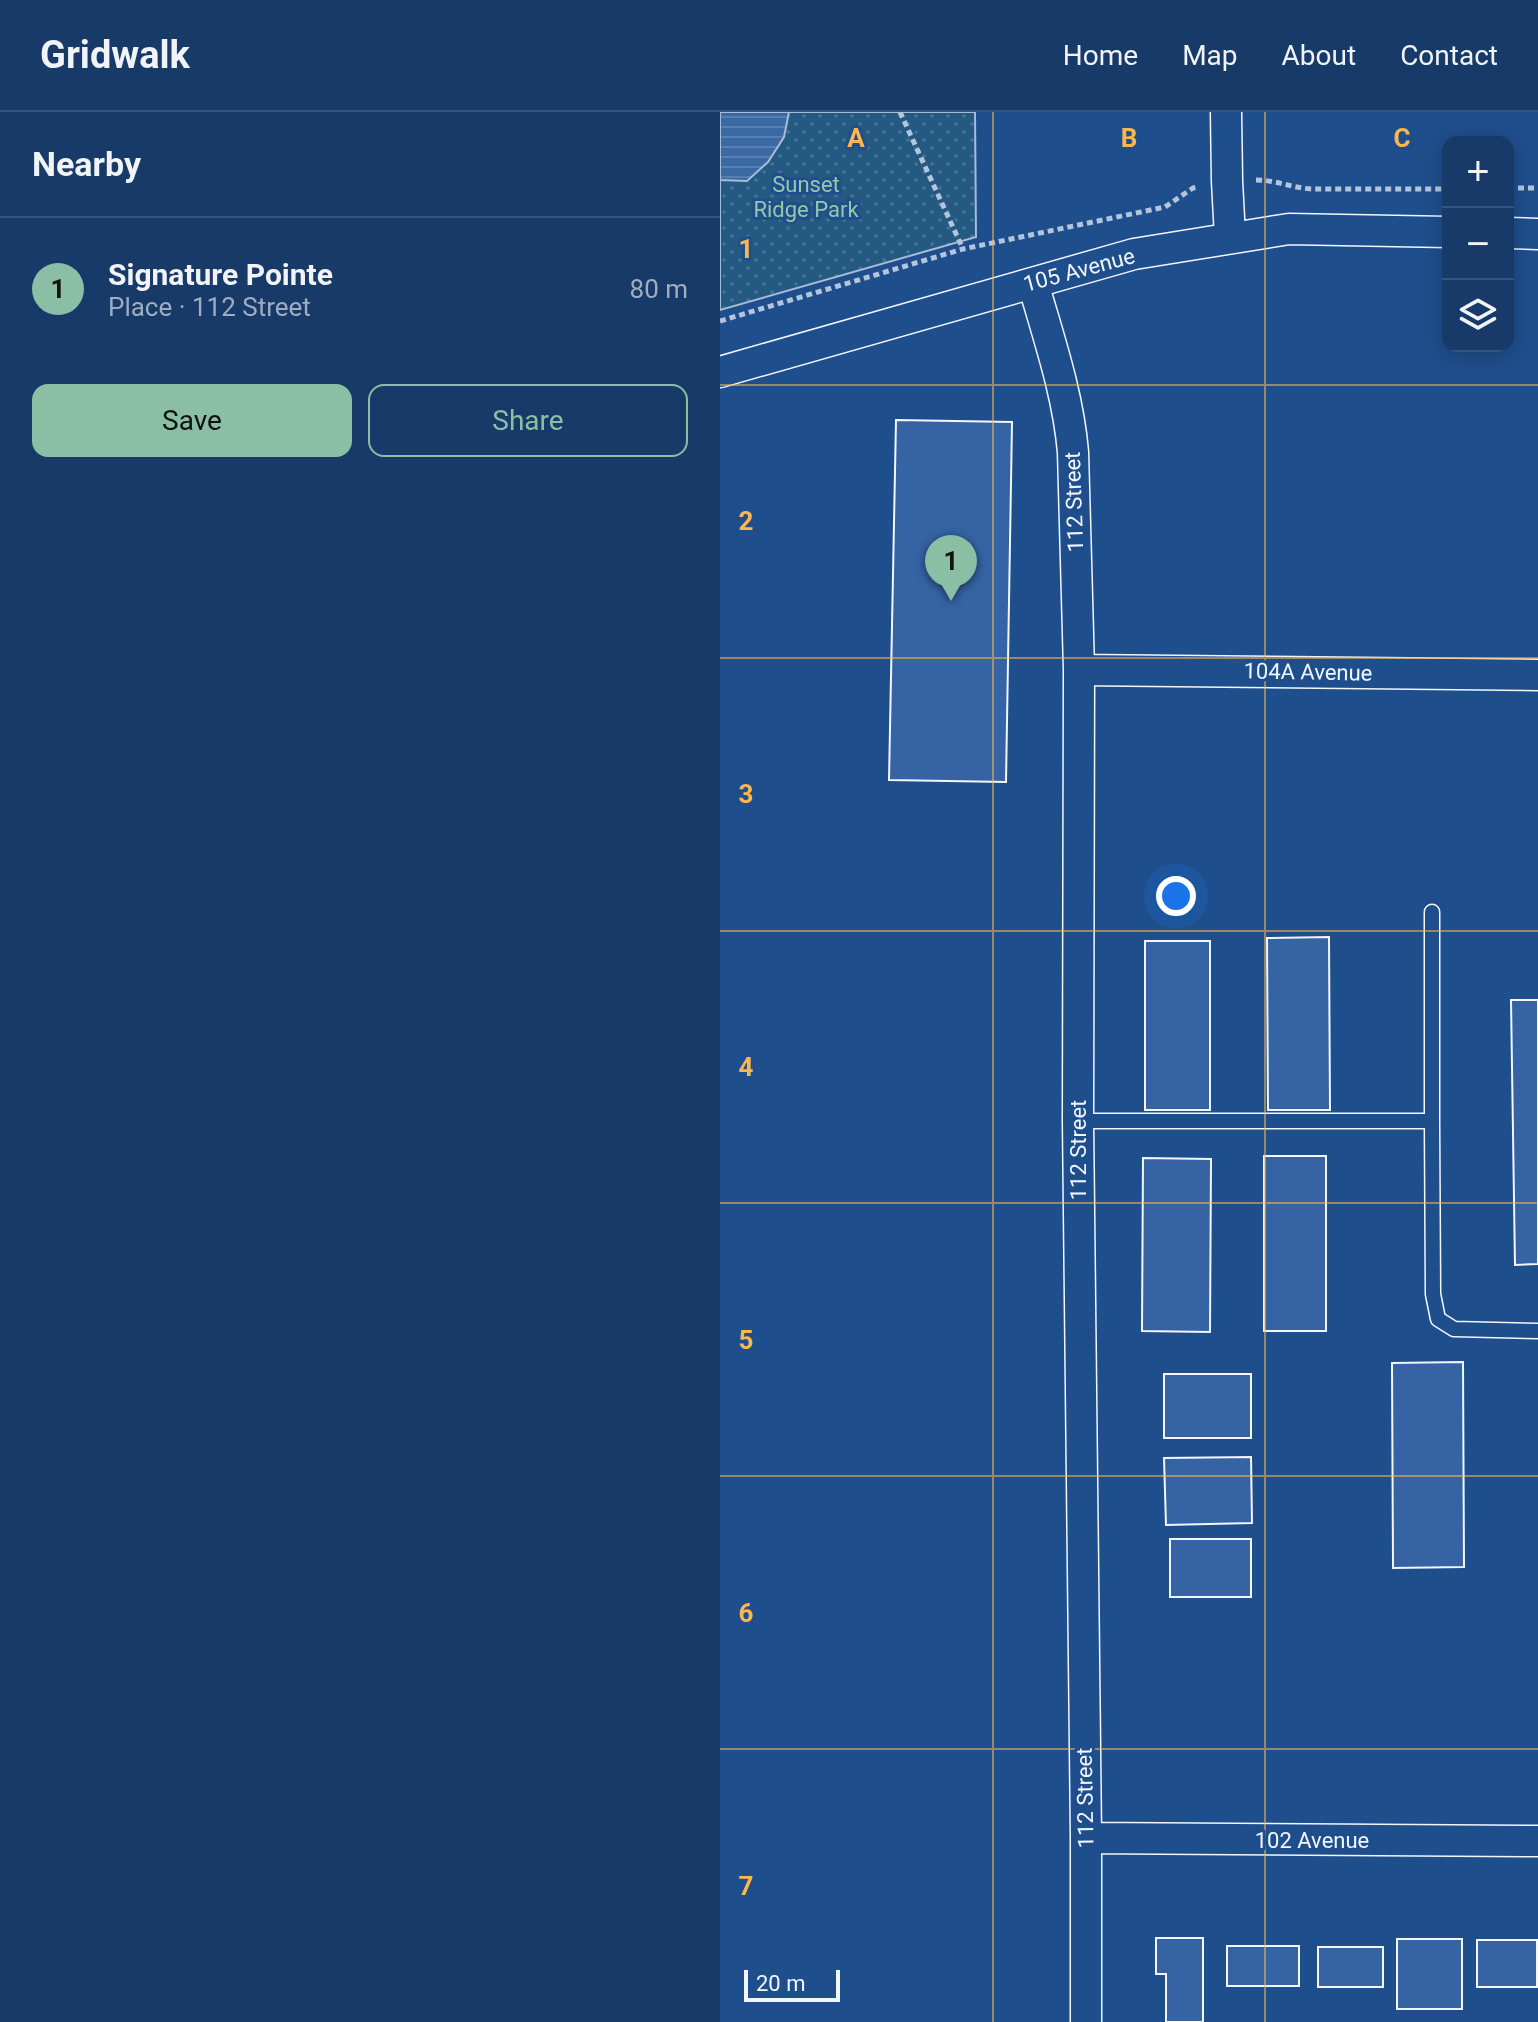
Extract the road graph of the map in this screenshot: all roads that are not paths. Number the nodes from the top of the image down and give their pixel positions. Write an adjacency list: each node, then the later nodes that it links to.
1 (1226, 112): 5 (street)
2 (1442, 232): 5 (street, 105 Avenue)
3 (1514, 233): 4 (street)
4 (1538, 234)
5 (1230, 237): 6 (street, 105 Avenue)
6 (1033, 283): 7 (street, 105 Avenue); 8 (street, 112 Street)
7 (720, 372)
8 (1079, 670): 9 (street, 104A Avenue); 11 (street, 112 Street)
9 (1538, 675)
10 (1432, 912): 12 (lane)
11 (1078, 1121): 12 (lane); 14 (street, 112 Street)
12 (1432, 1121): 13 (lane)
13 (1538, 1331)
14 (1086, 1838): 15 (street, 102 Avenue); 16 (street, 112 Street)
15 (1538, 1841)
16 (1086, 2022)

